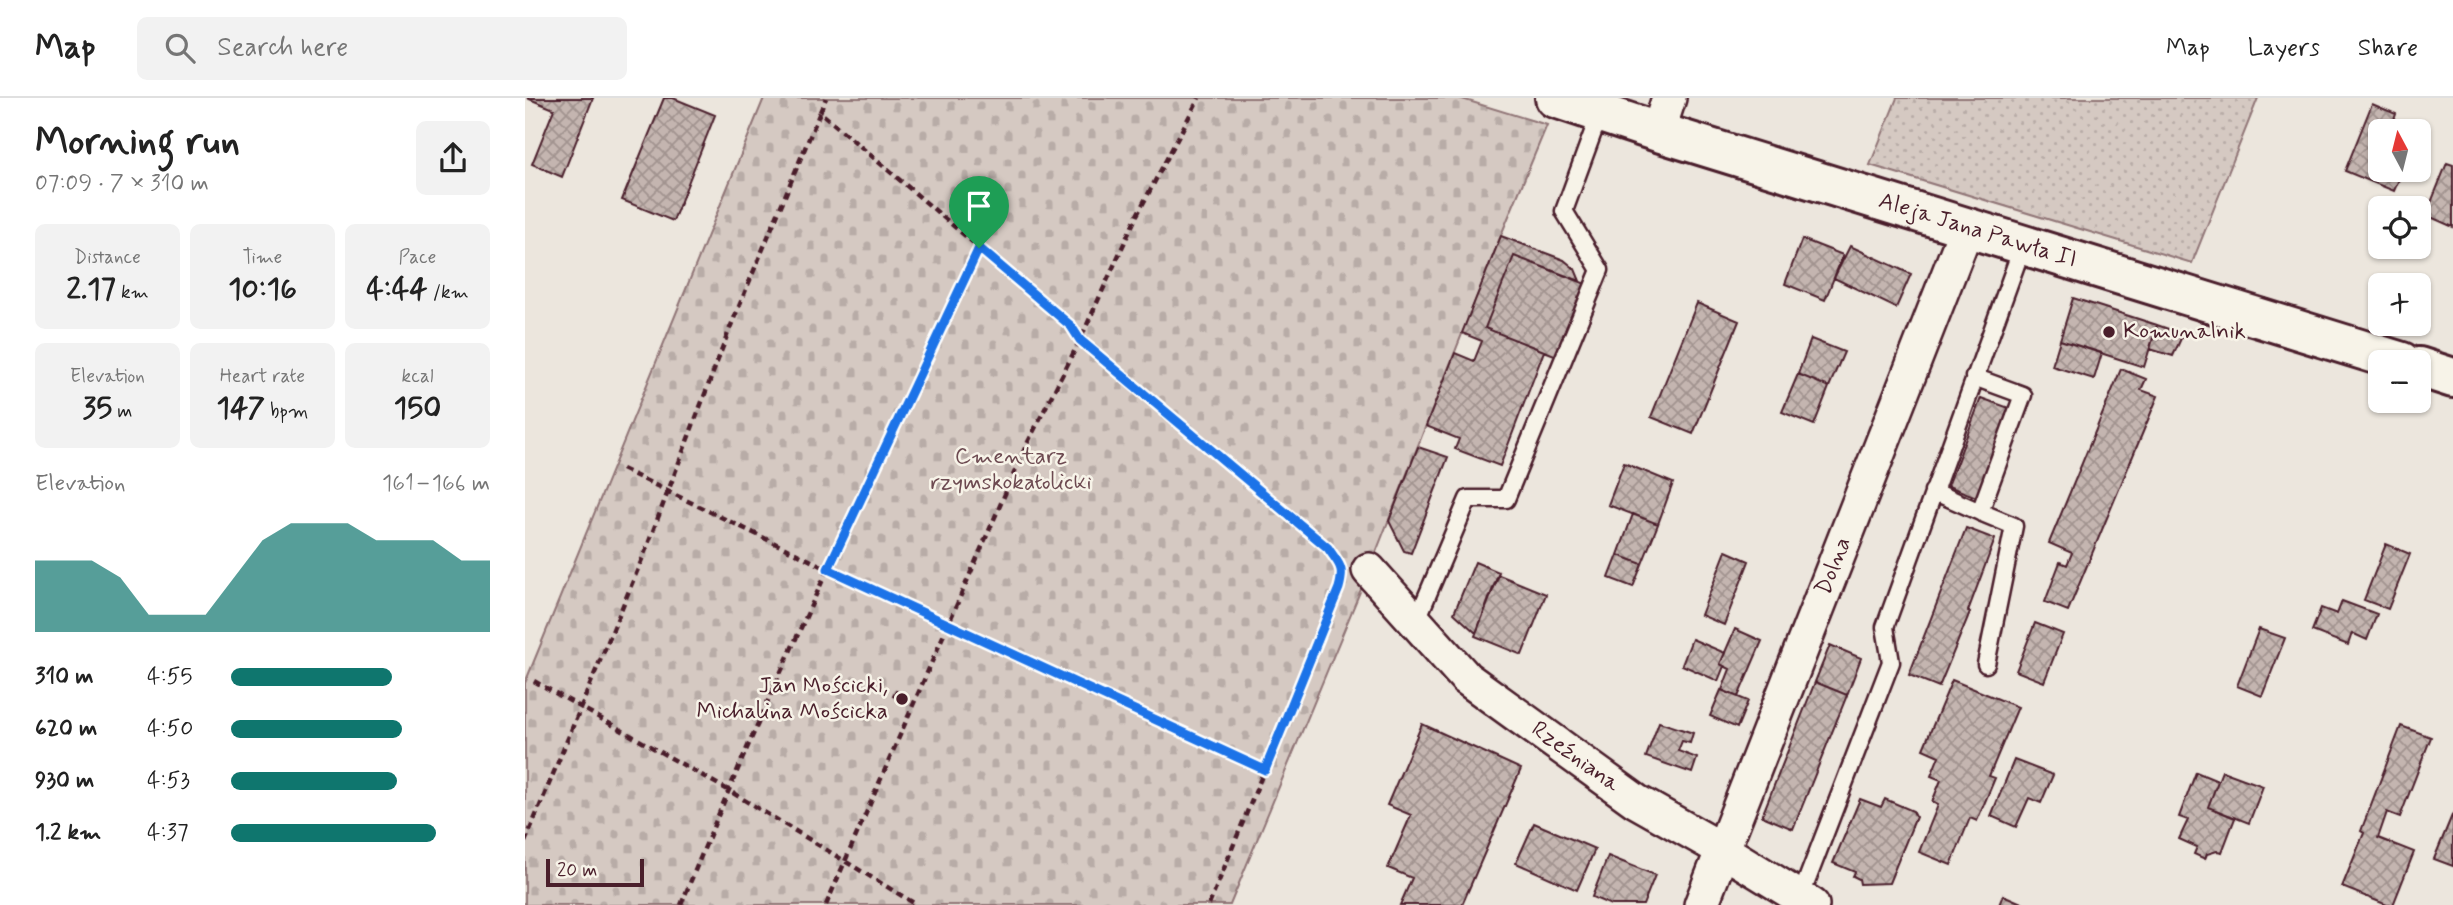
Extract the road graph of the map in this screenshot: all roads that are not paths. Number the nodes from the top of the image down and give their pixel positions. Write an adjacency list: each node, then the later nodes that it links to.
1 (1555, 98): 2 (street, Aleja Jana Pawła II)
2 (1600, 113): 3 (street, Aleja Jana Pawła II); 13 (lane)
3 (1663, 115): 4 (street, Aleja Jana Pawła II)
4 (1967, 227): 5 (street, Aleja Jana Pawła II); 15 (street, Dolna)
5 (2023, 244): 6 (street, Aleja Jana Pawła II); 8 (lane)
6 (2368, 351)
7 (2431, 372): 9 (street)
8 (1975, 377): 10 (lane); 11 (lane)
9 (2453, 378)
10 (1933, 491): 11 (lane); 16 (lane)
11 (1980, 512): 14 (lane)
12 (1351, 569): 13 (street, Rzeźniana)
13 (1416, 622): 15 (street, Rzeźniana)
14 (1986, 664)
15 (1721, 849): 16 (street, Rzeźniana); 17 (street, Dolna)
16 (1806, 901)
17 (1701, 905)

